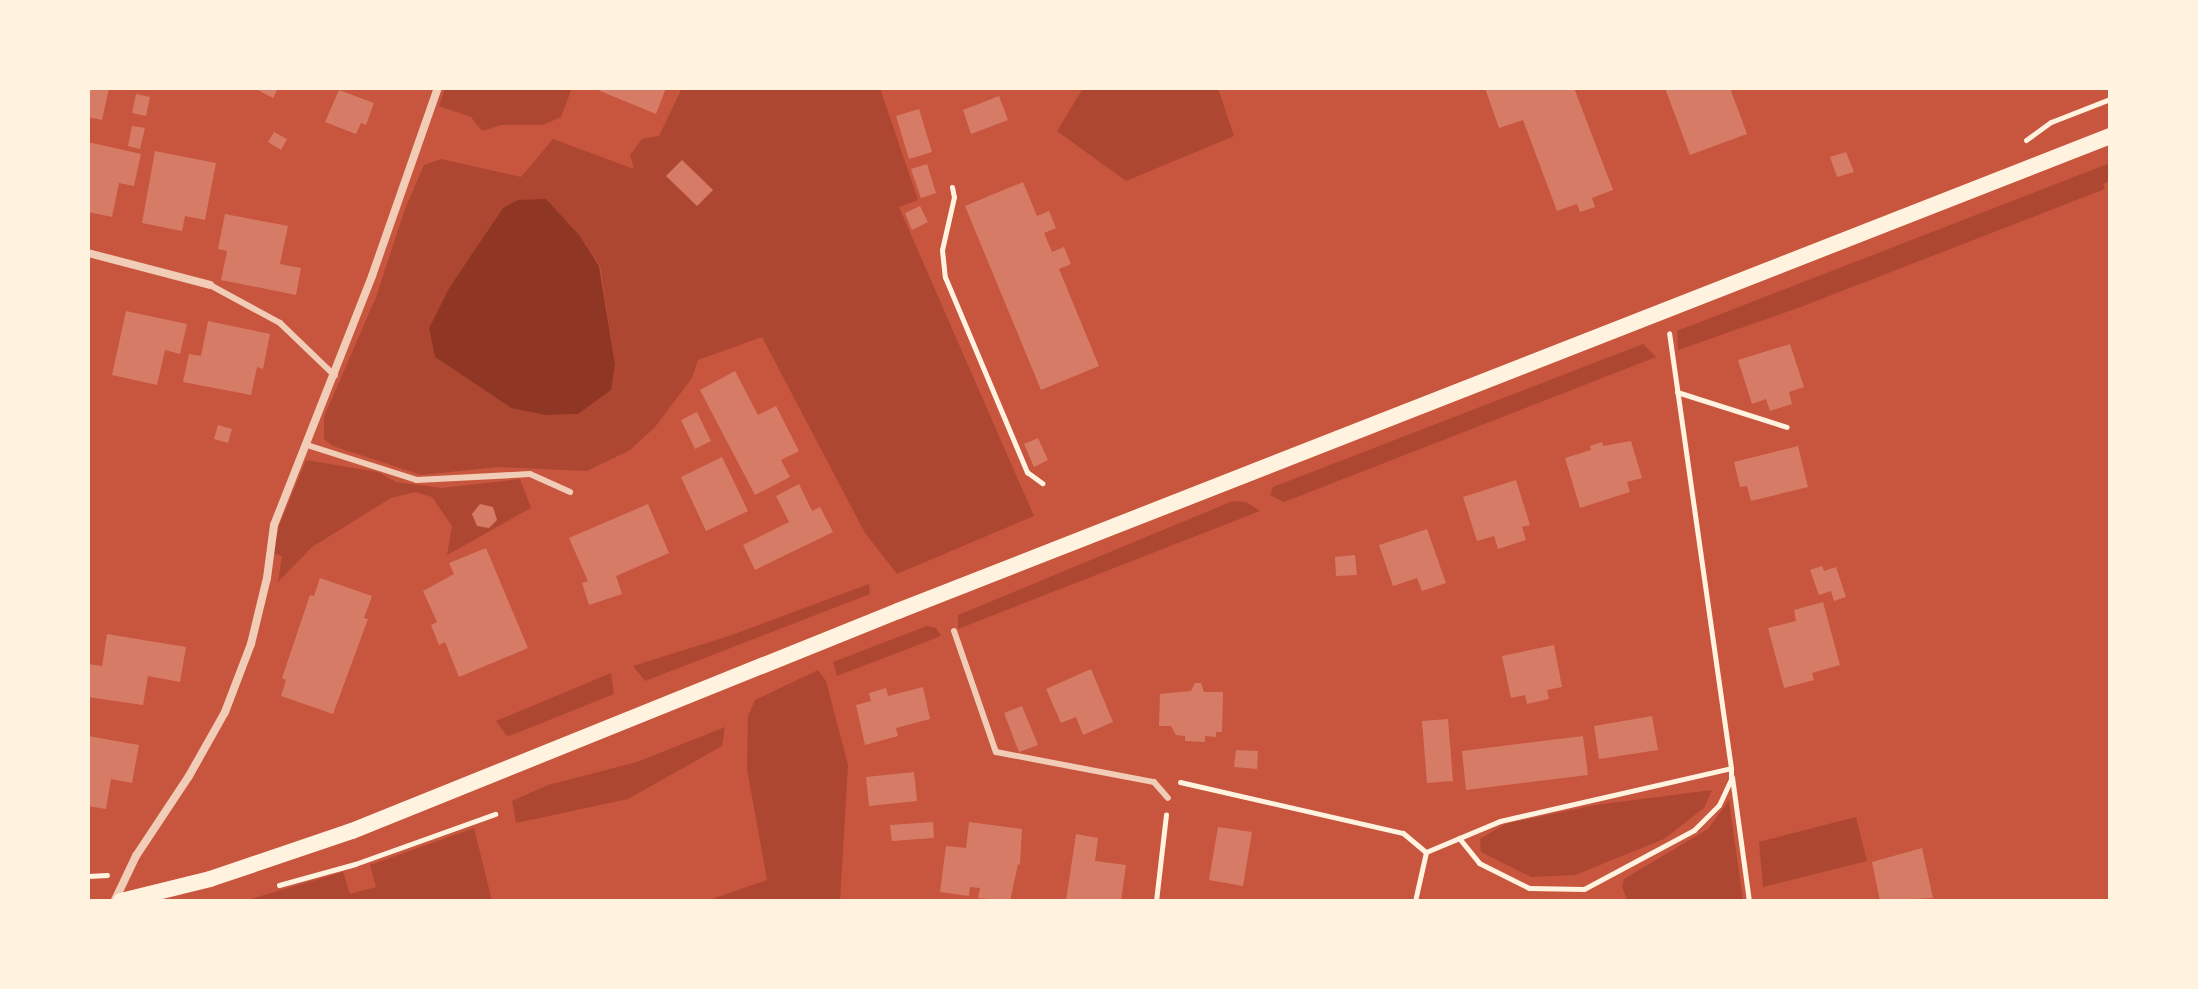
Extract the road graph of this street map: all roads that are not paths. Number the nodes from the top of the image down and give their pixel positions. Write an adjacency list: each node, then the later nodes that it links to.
1 (438, 88): 5 (street)
2 (2110, 136): 10 (main road)
3 (88, 253): 4 (street)
4 (210, 285): 5 (lane)
5 (335, 376): 6 (street)
6 (307, 445): 7 (lane); 11 (street)
7 (570, 492)
8 (954, 631): 9 (lane)
9 (1168, 798)
10 (146, 899): 11 (main road)
11 (118, 901)

